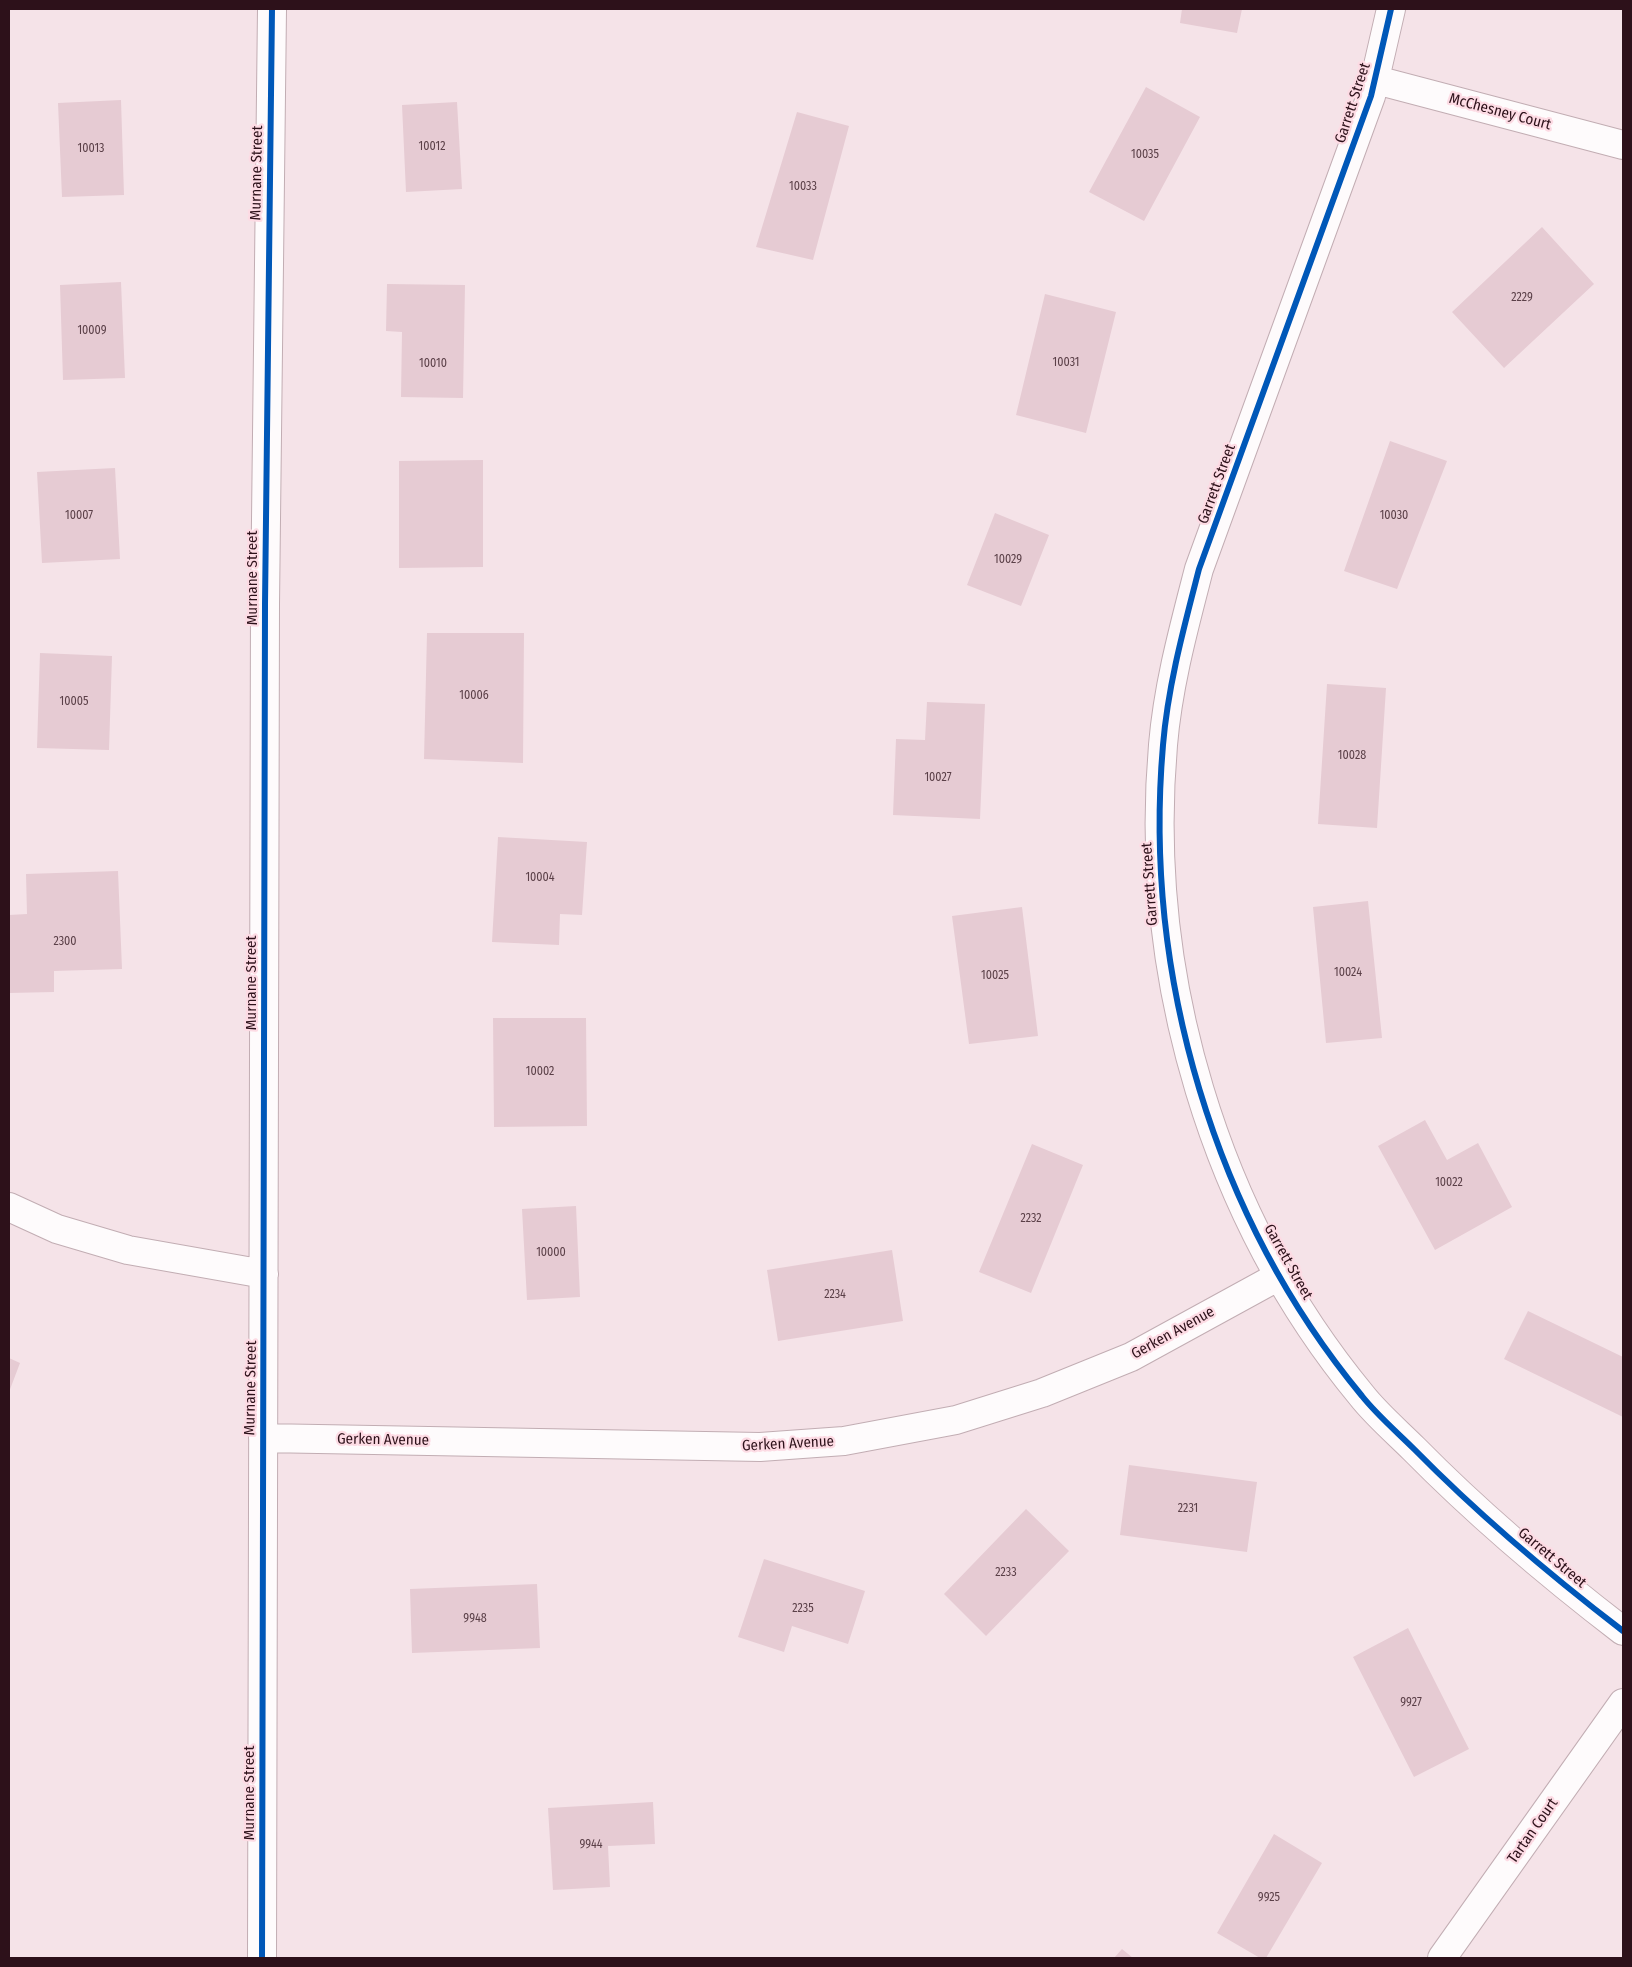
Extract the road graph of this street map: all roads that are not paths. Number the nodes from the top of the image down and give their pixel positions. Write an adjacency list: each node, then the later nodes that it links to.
1 (272, 9): 6 (street, Murnane Street)
2 (1391, 9): 3 (street, Garrett Street)
3 (1376, 80): 4 (street, McChesney Court); 7 (street, Garrett Street)
4 (1623, 146)
5 (9, 1207): 6 (street)
6 (264, 1274): 8 (street, Murnane Street)
7 (1278, 1276): 8 (street, Gerken Avenue); 9 (street, Garrett Street)
8 (263, 1438): 11 (street, Murnane Street)
9 (1623, 1632)
10 (1623, 1703): 12 (street, Tartan Court)
11 (262, 1958)
12 (1442, 1958)

